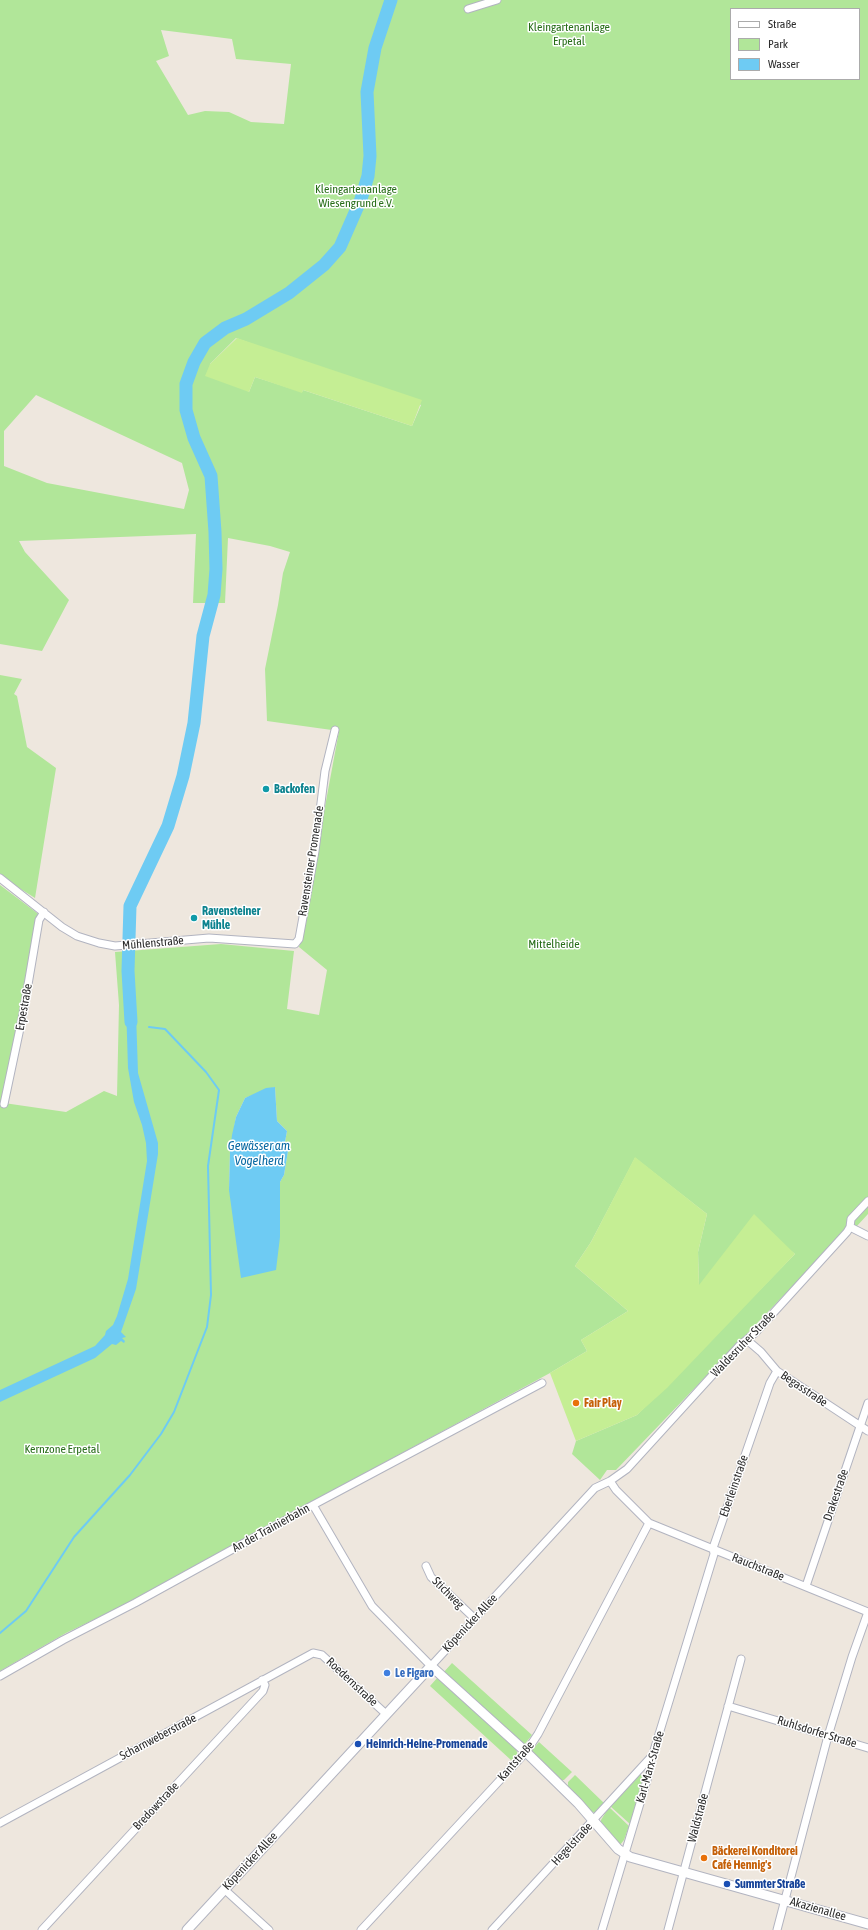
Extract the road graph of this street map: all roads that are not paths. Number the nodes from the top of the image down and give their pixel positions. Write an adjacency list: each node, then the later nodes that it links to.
1 (497, 0): 2 (street)
2 (468, 9)
3 (334, 730): 6 (street, Ravensteiner Promenade)
4 (0, 878): 5 (street, Mühlenstraße)
5 (44, 912): 6 (street, Mühlenstraße); 7 (street, Erpestraße)
6 (295, 944)
7 (4, 1104)
8 (868, 1201): 9 (street, Waldesruher Straße)
9 (850, 1227): 10 (street); 11 (street, Waldesruher Straße)
10 (868, 1236)
11 (746, 1340): 12 (street, Begasstraße); 17 (street, Waldesruher Straße)
12 (777, 1371): 15 (street, Begasstraße); 20 (street, Eberleinstraße)
13 (542, 1383): 18 (street, An der Trainierbahn)
14 (868, 1403): 15 (street, Drakestraße)
15 (859, 1426): 16 (street, Begasstraße); 22 (street, Drakestraße)
16 (868, 1431)
17 (610, 1481): 19 (street, Rauchstraße); 25 (street, Köpenicker Allee)
18 (313, 1505): 28 (street); 29 (street, An der Trainierbahn)
19 (649, 1523): 20 (street, Rauchstraße); 35 (street, Kantstraße)
20 (713, 1548): 22 (street, Rauchstraße); 23 (street, Eberleinstraße)
21 (426, 1566): 25 (street, Stichweg)
22 (806, 1586): 24 (street, Rauchstraße)
23 (699, 1604): 36 (street, Karl-Marx-Straße)
24 (868, 1612): 33 (street)
25 (474, 1618): 28 (street, Köpenicker Allee)
26 (317, 1653): 30 (street, Scharnweberstraße); 32 (street, Roedernstraße)
27 (741, 1659): 31 (street, Waldstraße)
28 (431, 1666): 32 (street, Köpenicker Allee); 35 (street)
29 (0, 1676)
30 (262, 1680): 38 (street, Scharnweberstraße); 44 (street, Bredowstraße)
31 (728, 1706): 33 (street, Ruhlsdorfer Straße); 40 (street, Waldstraße)
32 (386, 1714): 41 (street, Köpenicker Allee)
33 (828, 1736): 34 (street, Ruhlsdorfer Straße); 42 (street)
34 (868, 1748)
35 (526, 1752): 37 (street); 47 (street, Kantstraße)
36 (652, 1757): 37 (street, Hegelstraße); 39 (street, Karl-Marx-Straße)
37 (594, 1821): 39 (street); 48 (street, Hegelstraße)
38 (0, 1823)
39 (624, 1853): 40 (street); 49 (street, Karl-Marx-Straße)
40 (683, 1872): 42 (street, Akazienallee); 50 (street, Waldstraße)
41 (224, 1889): 45 (street, Köpenicker Allee); 46 (street)
42 (785, 1900): 43 (street, Akazienallee); 51 (street)
43 (868, 1924)
44 (42, 1930)
45 (187, 1930)
46 (269, 1930)
47 (361, 1930)
48 (492, 1930)
49 (602, 1930)
50 (668, 1930)
51 (777, 1930)

